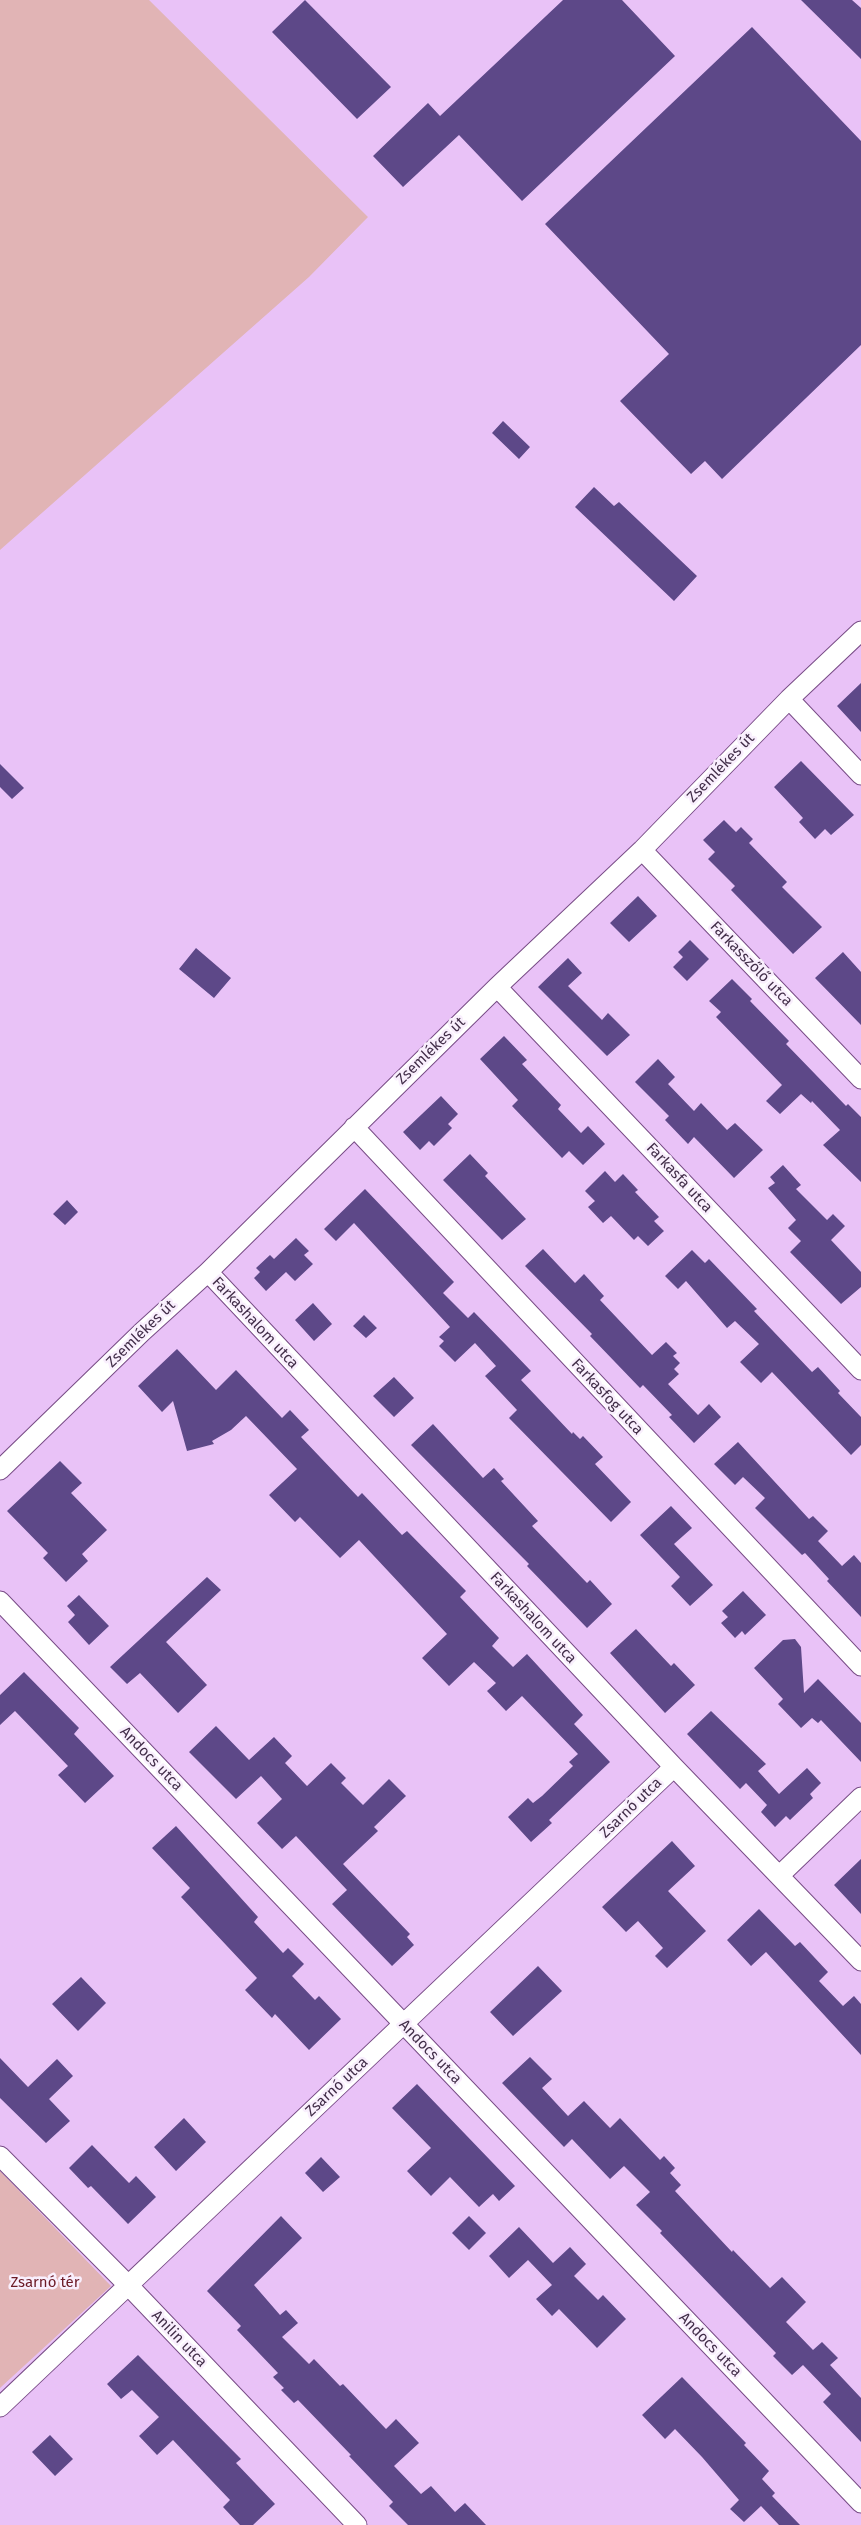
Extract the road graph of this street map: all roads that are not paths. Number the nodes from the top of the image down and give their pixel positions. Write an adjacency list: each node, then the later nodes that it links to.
1 (861, 631): 2 (street, Zsemlékes út)
2 (789, 699): 3 (street); 4 (street, Zsemlékes út)
3 (861, 775)
4 (642, 850): 5 (street, Zsemlékes út); 6 (street, Farkasszőlő utca)
5 (497, 987): 7 (street, Zsemlékes út); 9 (street, Farkasfa utca)
6 (861, 1079)
7 (354, 1127): 8 (street, Zsemlékes út); 12 (street, Farkasfog utca)
8 (208, 1272): 10 (street, Zsemlékes út); 13 (street, Farkashalom utca)
9 (861, 1370)
10 (0, 1470)
11 (0, 1601): 17 (street, Andocs utca)
12 (861, 1666)
13 (674, 1767): 15 (street, Farkashalom utca); 17 (street, Zsarnó utca)
14 (861, 1798): 15 (street)
15 (780, 1876): 16 (street, Farkashalom utca)
16 (861, 1961)
17 (403, 2024): 19 (street, Zsarnó utca); 21 (street, Andocs utca)
18 (0, 2156): 19 (street, Anilin utca)
19 (128, 2285): 20 (street, Zsarnó utca); 22 (street, Anilin utca)
20 (0, 2407)
21 (861, 2503)
22 (357, 2525)

